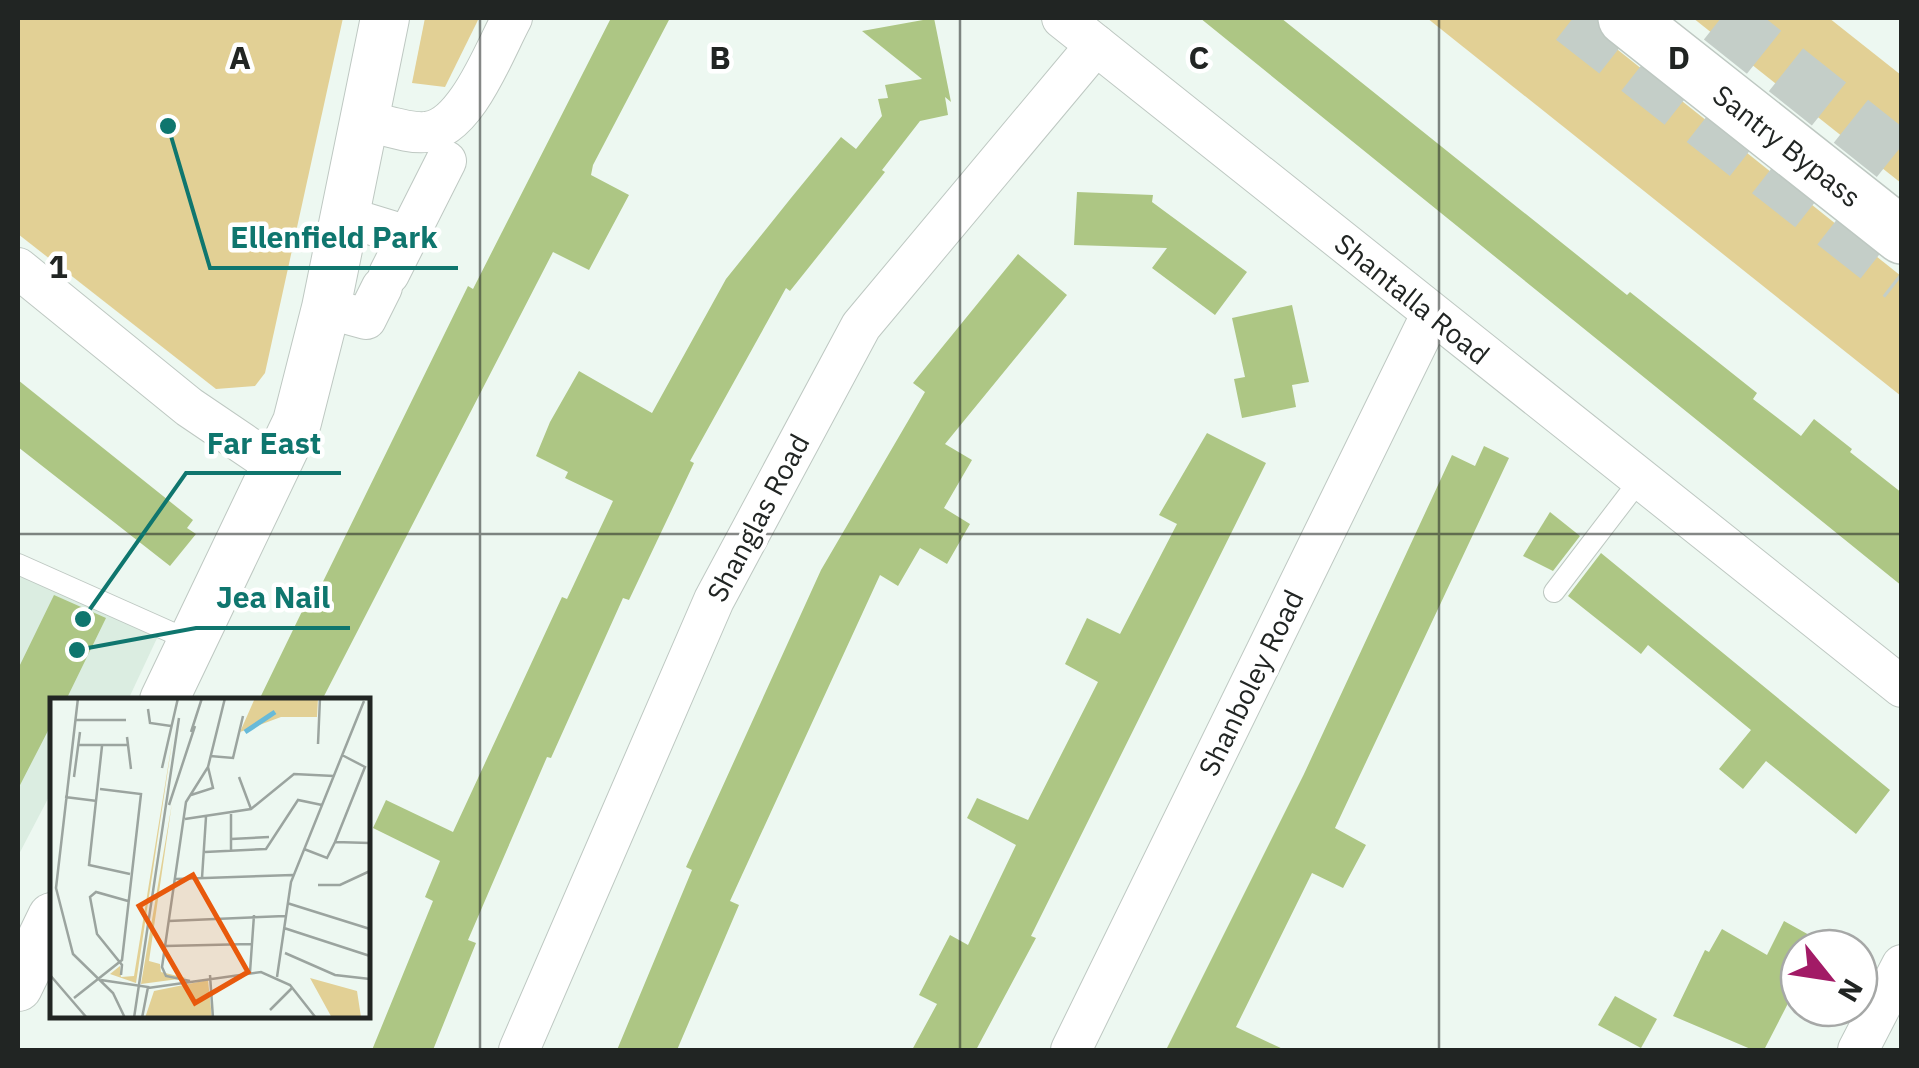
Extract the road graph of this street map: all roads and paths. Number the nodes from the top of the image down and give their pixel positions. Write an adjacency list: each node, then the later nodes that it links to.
1 (386, 18): 6 (street)
2 (512, 18): 6 (street)
3 (1062, 18): 5 (street, Shantalla Road)
4 (1626, 18): 10 (main road, Santry Bypass)
5 (1096, 44): 13 (street, Shantalla Road); 24 (street, Shanglas Road)
6 (365, 121): 8 (street)
7 (446, 161): 9 (street)
8 (346, 217): 9 (street); 12 (street)
9 (408, 236): 12 (street)
10 (1902, 236)
11 (18, 268): 14 (street)
12 (326, 308): 14 (street)
13 (1430, 315): 15 (street, Shantalla Road); 25 (street, Shanboley Road)
14 (279, 468): 18 (street)
15 (1642, 477): 17 (lane); 19 (street, Shantalla Road)
16 (18, 564): 18 (lane)
17 (1554, 592)
18 (195, 642): 20 (street)
19 (1902, 687)
20 (165, 698)
21 (50, 921): 23 (street)
22 (1902, 965): 26 (street)
23 (18, 987)
24 (519, 1050)
25 (1071, 1050)
26 (1858, 1050)

